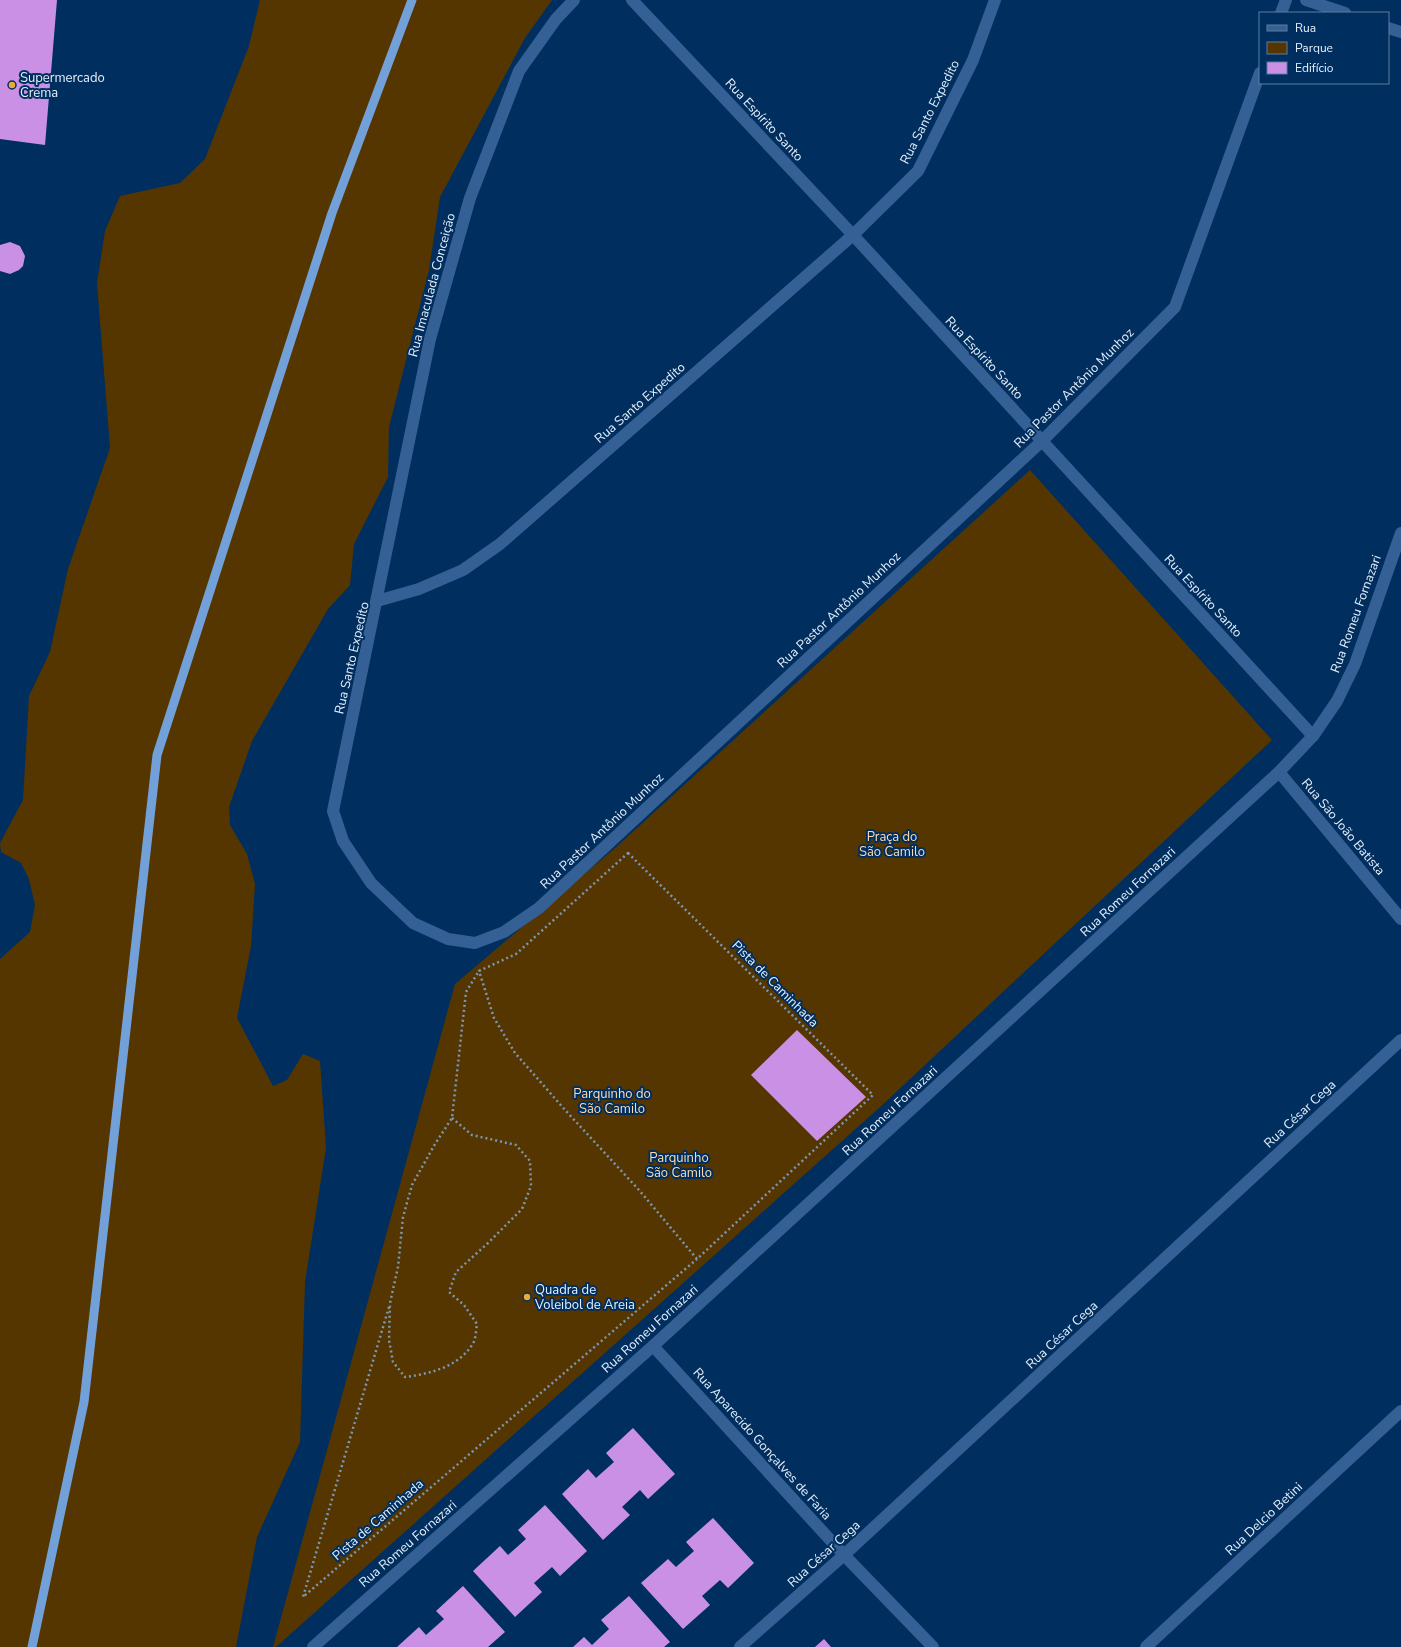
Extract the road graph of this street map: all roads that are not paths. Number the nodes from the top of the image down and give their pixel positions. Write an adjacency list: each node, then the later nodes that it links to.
1 (574, 0): 14 (street, Rua Imaculada Conceição)
2 (632, 0): 11 (street, Rua Espírito Santo)
3 (994, 0): 11 (street, Rua Santo Expedito)
4 (1286, 0): 6 (street)
5 (1306, 0): 7 (street)
6 (1282, 12)
7 (1342, 12)
8 (1389, 28): 9 (street)
9 (1401, 32)
10 (1259, 76): 12 (street, Rua Pastor Antônio Munhoz)
11 (853, 235): 12 (street, Rua Espírito Santo); 14 (street, Rua Santo Expedito)
12 (1042, 442): 15 (street, Rua Espírito Santo); 17 (street, Rua Pastor Antônio Munhoz)
13 (1401, 534): 15 (street, Rua Romeu Fornazari)
14 (377, 601): 17 (street, Rua Santo Expedito)
15 (1313, 736): 16 (street, Rua Romeu Fornazari)
16 (1279, 772): 18 (street, Rua São João Batista); 20 (street, Rua Romeu Fornazari)
17 (333, 811)
18 (1401, 919)
19 (1401, 1040): 22 (street, Rua César Cega)
20 (653, 1346): 22 (street, Rua Aparecido Gonçalves de Faria); 23 (street, Rua Romeu Fornazari)
21 (1401, 1411): 26 (street, Rua Delcio Betini)
22 (844, 1555): 24 (street, Rua César Cega); 25 (street, Rua Aparecido Gonçalves de Faria)
23 (313, 1647)
24 (740, 1647)
25 (933, 1647)
26 (1146, 1647)

